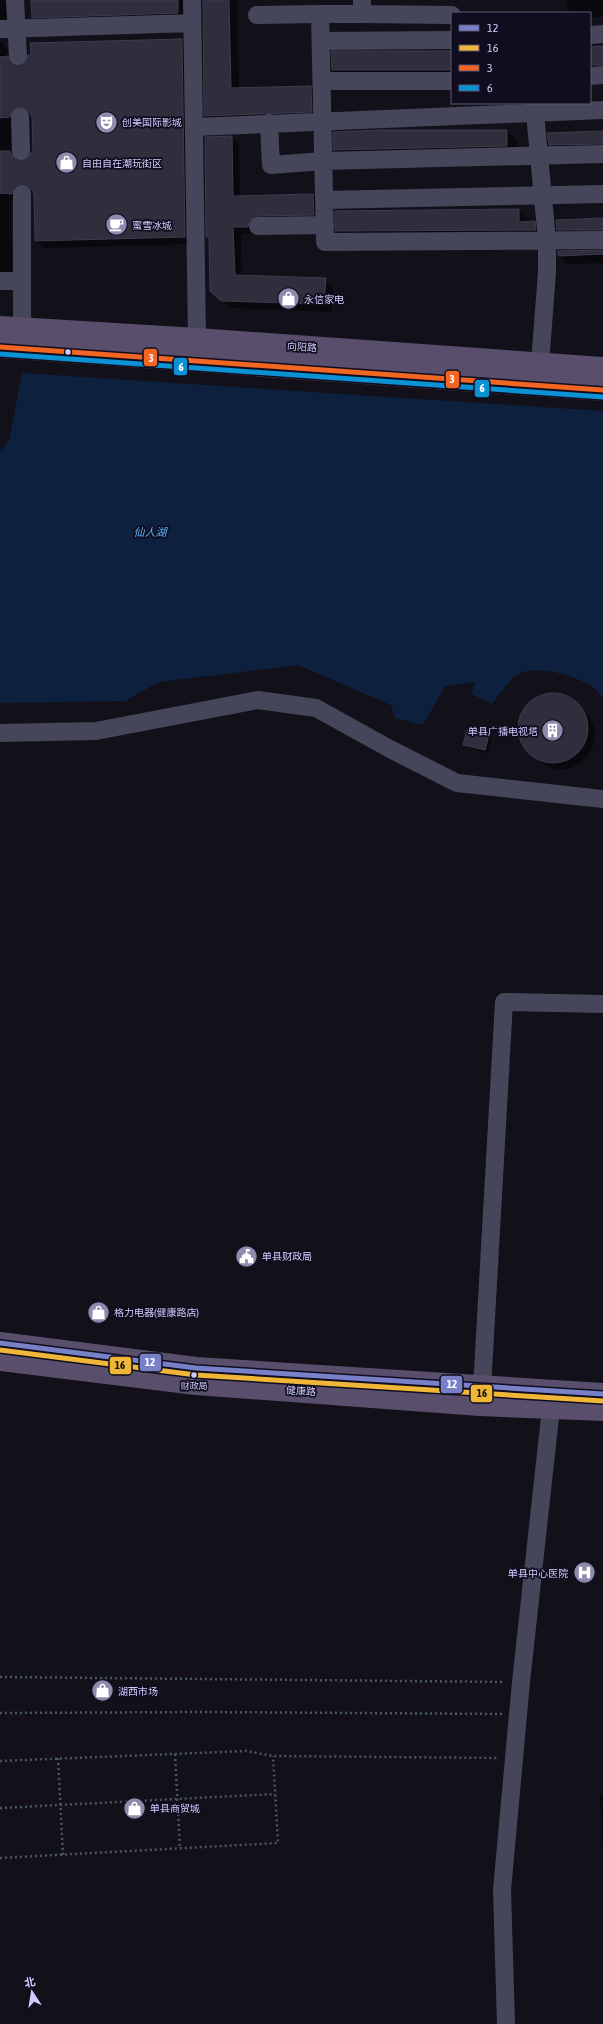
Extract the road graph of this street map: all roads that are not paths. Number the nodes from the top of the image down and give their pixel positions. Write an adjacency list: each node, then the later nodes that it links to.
1 (15, 0): 8 (street)
2 (192, 0): 7 (street)
3 (362, 7): 4 (street); 6 (street)
4 (320, 14): 5 (street); 12 (street)
5 (257, 15)
6 (451, 15)
7 (192, 23): 8 (street); 23 (street)
8 (8, 28): 13 (street)
9 (603, 34): 10 (street)
10 (591, 35)
11 (451, 40): 12 (street)
12 (321, 41): 16 (street)
13 (18, 56)
14 (603, 75): 15 (street)
15 (591, 76)
16 (322, 81): 17 (street); 21 (street)
17 (451, 81)
18 (534, 108): 19 (street); 21 (street); 26 (street)
19 (603, 110)
20 (20, 117): 24 (street)
21 (323, 121): 22 (street); 27 (street)
22 (269, 123): 23 (street); 27 (street)
23 (194, 127): 40 (street)
24 (21, 151)
25 (603, 154): 26 (street)
26 (539, 157): 27 (street); 30 (street)
27 (324, 161): 31 (street)
28 (22, 194): 37 (street)
29 (603, 194): 30 (street)
30 (542, 195): 31 (street); 34 (street)
31 (324, 200): 32 (street)
32 (325, 225): 33 (street); 34 (street)
33 (258, 226)
34 (547, 240): 35 (street); 42 (street)
35 (603, 240)
36 (0, 281): 37 (street)
37 (21, 281): 39 (street)
38 (0, 328): 39 (main road, 向阳路)
39 (22, 329): 40 (main road, 向阳路)
40 (197, 339): 42 (main road, 向阳路)
41 (0, 347): 44 (main road)
42 (540, 364): 43 (main road, 向阳路)
43 (603, 368)
44 (603, 390)
45 (0, 733): 46 (street)
46 (603, 799)
47 (603, 1004): 50 (street)
48 (0, 1343): 50 (main road, 健康路)
49 (0, 1360): 52 (main road, 健康路)
50 (482, 1388): 51 (main road, 健康路)
51 (603, 1394)
52 (551, 1408): 53 (main road, 健康路); 54 (street)
53 (603, 1410)
54 (506, 2024)

